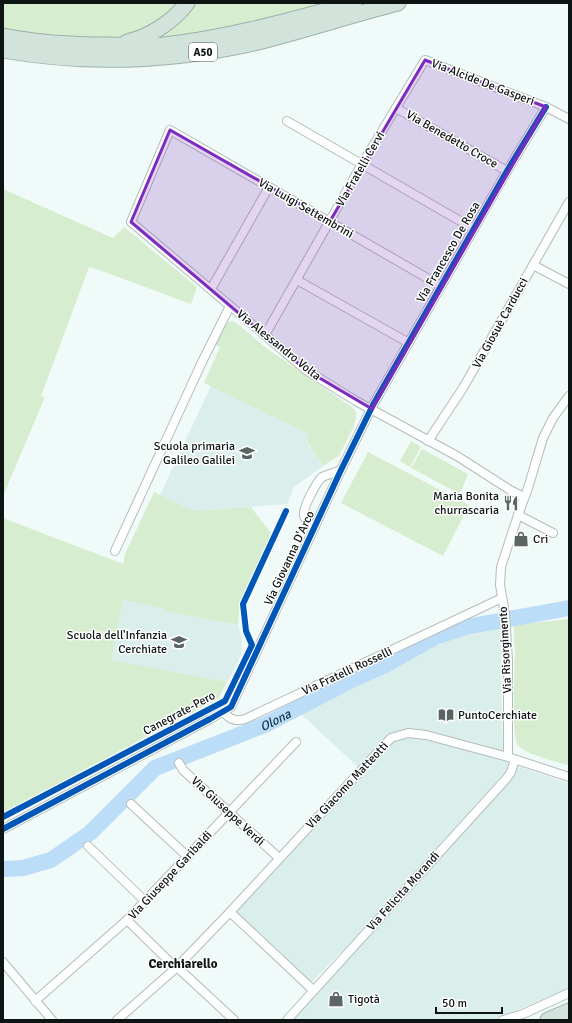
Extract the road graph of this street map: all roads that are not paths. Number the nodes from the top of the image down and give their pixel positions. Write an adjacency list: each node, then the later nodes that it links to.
1 (187, 3): 5 (highway)
2 (354, 3): 5 (highway)
3 (398, 3): 6 (highway, A50)
4 (3, 36): 5 (highway)
5 (115, 45)
6 (3, 50)
7 (546, 106): 8 (street, Via Alcide De Gasperi); 9 (street, Via Alcide De Gasperi); 12 (street, Via Francesco De Rosa)
8 (396, 108): 11 (street, Via Fratelli Cervi); 12 (street, Via Benedetto Croce)
9 (569, 119)
10 (287, 121): 11 (street)
11 (362, 164): 15 (street, Via Fratelli Cervi); 17 (street)
12 (507, 171): 17 (street, Via Francesco De Rosa)
13 (269, 187): 15 (street, Via Luigi Settembrini); 16 (street, Via Luigi Settembrini); 22 (street)
14 (569, 202): 18 (street, Via Giosuè Carducci)
15 (330, 221): 19 (street, Via Fratelli Cervi); 21 (street, Via Luigi Settembrini)
16 (131, 222): 22 (street, Via Alessandro Volta)
17 (474, 229): 21 (street, Via Francesco De Rosa)
18 (533, 265): 20 (street); 28 (street, Via Giosuè Carducci)
19 (297, 280): 24 (street, Via Fratelli Cervi); 25 (street)
20 (569, 284)
21 (442, 286): 25 (street, Via Francesco De Rosa)
22 (211, 289): 23 (street, Via Alessandro Volta)
23 (230, 306): 24 (street, Via Alessandro Volta); 34 (street)
24 (265, 335): 27 (street, Via Alessandro Volta)
25 (409, 343): 27 (street, Via Francesco De Rosa)
26 (569, 396): 30 (street, Via Risorgimento)
27 (372, 409): 28 (street, Via Alessandro Volta); 29 (street, Via Giovanna D'Arco)
28 (428, 441): 30 (street, Via Alessandro Volta)
29 (342, 470): 32 (street, Via Giovanna D'Arco); 32 (street)
30 (524, 497): 31 (street, Via Risorgimento)
31 (518, 515): 33 (street); 35 (street, Via Risorgimento)
32 (315, 527): 36 (street, Via Giovanna D'Arco)
33 (553, 534)
34 (115, 551)
35 (502, 598): 36 (street, Via Fratelli Rosselli); 38 (street, Via Risorgimento)
36 (223, 712): 43 (street)
37 (296, 742): 42 (street, Via Giuseppe Garibaldi)
38 (511, 758): 40 (street); 46 (street, Via Giacomo Matteotti); 52 (street, Via Felicita Morandi)
39 (179, 763): 42 (street, Via Giuseppe Verdi)
40 (569, 777)
41 (131, 804): 45 (street)
42 (229, 812): 45 (street, Via Giuseppe Garibaldi); 46 (street, Via Giuseppe Verdi)
43 (3, 829)
44 (88, 846): 47 (street)
45 (188, 857): 47 (street, Via Giuseppe Garibaldi)
46 (279, 858): 48 (street, Via Giacomo Matteotti)
47 (145, 901): 49 (street, Via Giuseppe Garibaldi)
48 (230, 912): 51 (street); 52 (street)
49 (127, 920): 51 (street); 54 (street, Via Giuseppe Garibaldi)
50 (3, 962): 54 (street)
51 (176, 967): 58 (street); 59 (street)
52 (312, 990): 60 (street, Via Felicita Morandi)
53 (569, 993): 56 (street)
54 (35, 1001): 57 (street)
55 (569, 1011): 63 (highway)
56 (523, 1014): 61 (street); 62 (street)
57 (52, 1020)
58 (117, 1020)
59 (234, 1020)
60 (287, 1020)
61 (503, 1020)
62 (513, 1020)
63 (548, 1020)

